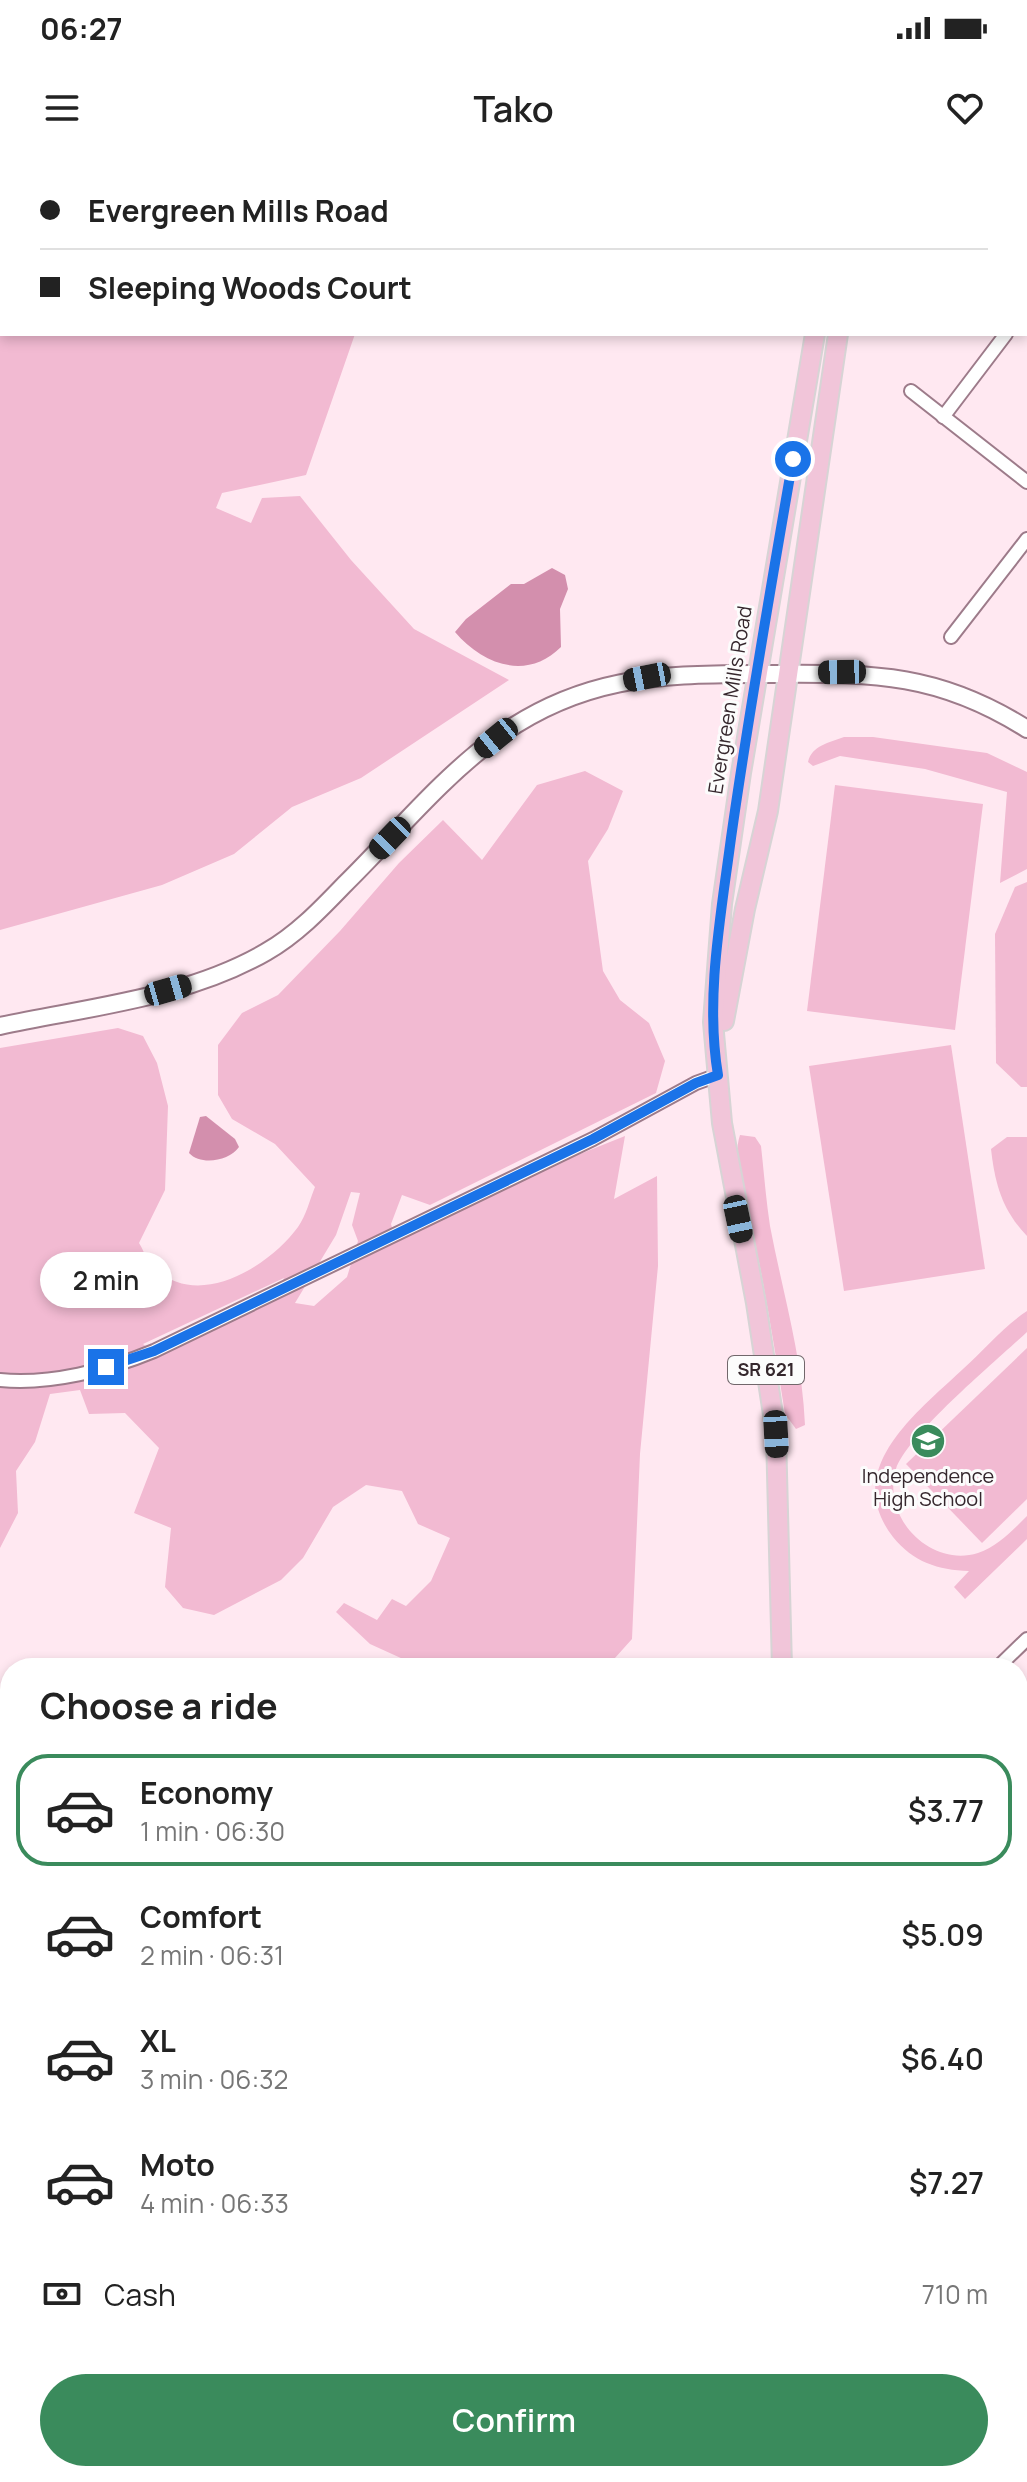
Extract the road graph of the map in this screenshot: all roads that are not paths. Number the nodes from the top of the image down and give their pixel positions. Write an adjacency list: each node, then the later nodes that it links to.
1 (815, 336): 10 (main road, Evergreen Mills Road / SR 621)
2 (838, 336): 9 (main road, Evergreen Mills Road / SR 621)
3 (1004, 336): 5 (street)
4 (911, 391): 5 (street)
5 (943, 417): 6 (street)
6 (1027, 482)
7 (1027, 539): 8 (street)
8 (951, 637)
9 (789, 673): 10 (main road); 11 (main road); 12 (main road, Evergreen Mills Road / SR 621)
10 (756, 674): 12 (main road); 13 (main road); 14 (main road, Evergreen Mills Road / SR 621)
11 (1027, 729)
12 (735, 963): 14 (main road, Evergreen Mills Road / SR 621)
13 (0, 1026)
14 (718, 1075): 15 (street); 17 (main road, Evergreen Mills Road / SR 621)
15 (0, 1380)
16 (1027, 1639): 18 (street)
17 (782, 1658)
18 (1007, 1658)

